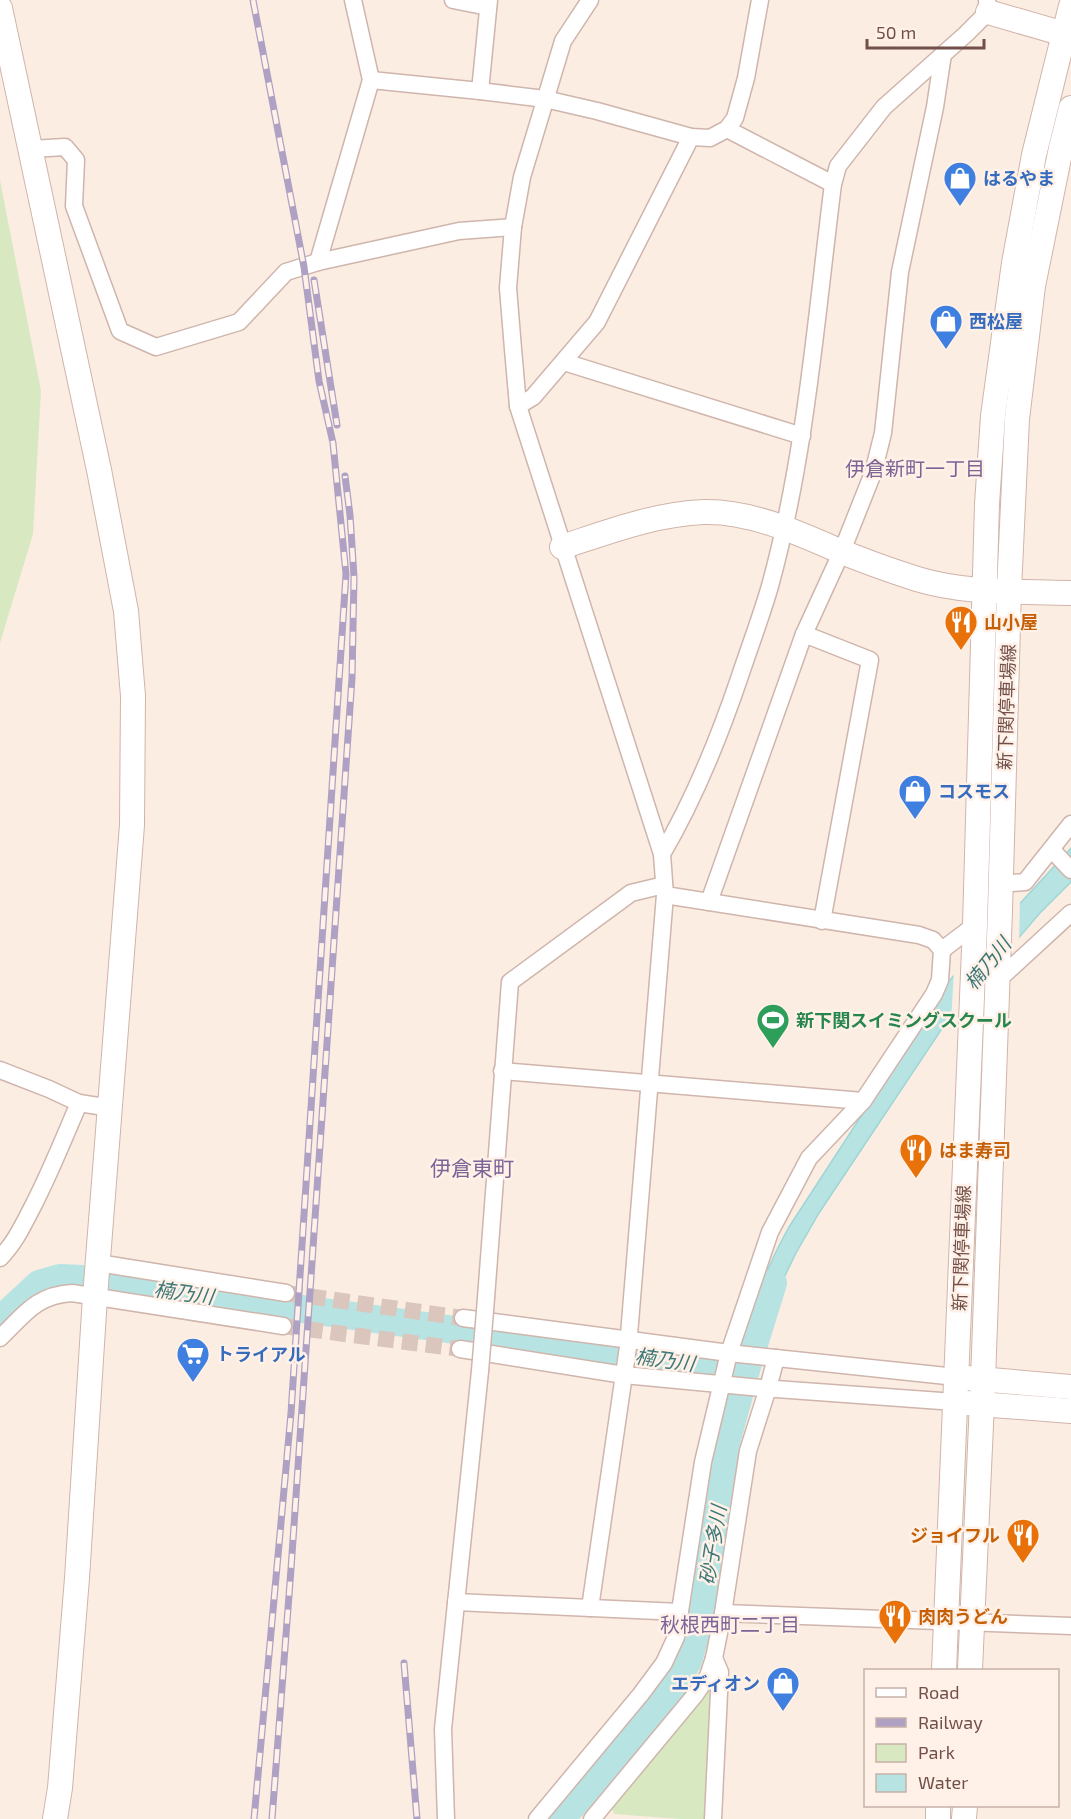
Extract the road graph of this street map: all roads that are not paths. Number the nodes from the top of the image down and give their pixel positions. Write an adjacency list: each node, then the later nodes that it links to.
1 (453, 0): 5 (street)
2 (590, 0): 13 (street)
3 (760, 0): 15 (street)
4 (357, 2): 11 (street)
5 (489, 3): 12 (street)
6 (987, 6): 9 (main road); 10 (street)
7 (1071, 6): 9 (main road, 新下関停車場線)
8 (0, 8): 17 (main road)
9 (1067, 35): 27 (main road, 新下関停車場線)
10 (943, 54): 18 (street); 26 (street)
11 (371, 80): 12 (street); 20 (street)
12 (480, 91): 13 (street)
13 (544, 99): 16 (street); 19 (street)
14 (1071, 108): 28 (main road, 新下関停車場線)
15 (727, 129): 16 (street); 18 (street)
16 (691, 137): 21 (street)
17 (31, 149): 20 (street); 48 (main road)
18 (833, 184): 23 (street)
19 (513, 227): 20 (street); 22 (street)
20 (318, 262)
21 (564, 362): 22 (street); 23 (street)
22 (518, 405): 25 (street)
23 (802, 436): 24 (street)
24 (784, 527): 25 (main road); 26 (main road); 33 (street)
25 (562, 547): 33 (street)
26 (842, 551): 27 (main road); 30 (street)
27 (984, 590): 28 (main road); 40 (main road, 新下関停車場線)
28 (1009, 590): 29 (main road); 35 (main road, 新下関停車場線)
29 (1071, 593)
30 (804, 634): 37 (street); 39 (street)
31 (1071, 824): 32 (street)
32 (1054, 852): 34 (street); 35 (street)
33 (662, 854): 36 (street)
34 (1071, 870)
35 (1001, 884): 42 (main road, 新下関停車場線)
36 (664, 890): 37 (street); 44 (street); 45 (street)
37 (709, 902): 39 (street)
38 (1071, 913): 42 (street)
39 (822, 921): 41 (street)
40 (975, 930): 41 (street); 61 (main road, 新下関停車場線)
41 (942, 950): 46 (street)
42 (997, 980): 62 (main road, 新下関停車場線)
43 (0, 1070): 47 (street)
44 (502, 1071): 45 (street); 69 (street, bridge)
45 (650, 1082): 46 (street); 56 (street)
46 (863, 1101): 58 (street)
47 (79, 1103): 48 (street); 49 (street)
48 (111, 1108): 50 (main road)
49 (0, 1258)
50 (98, 1263): 51 (street); 52 (main road)
51 (286, 1293)
52 (95, 1297): 54 (street); 55 (street); 79 (main road)
53 (463, 1317): 56 (street)
54 (283, 1326)
55 (0, 1338)
56 (628, 1343): 58 (street); 60 (street)
57 (460, 1349): 60 (street)
58 (731, 1355): 59 (street); 63 (street)
59 (773, 1358): 61 (street); 65 (street)
60 (625, 1370): 63 (street); 70 (street)
61 (956, 1377): 62 (main road); 66 (main road, 新下関停車場線)
62 (983, 1380): 64 (main road); 67 (main road, 新下関停車場線)
63 (724, 1382): 65 (street); 71 (street)
64 (1071, 1387)
65 (765, 1388): 66 (street); 72 (street)
66 (956, 1402): 67 (main road); 73 (main road, 新下関停車場線)
67 (982, 1404): 68 (main road); 74 (main road, 新下関停車場線)
68 (1071, 1411)
69 (456, 1602): 70 (street); 80 (street)
70 (590, 1608): 71 (street)
71 (680, 1612): 81 (street)
72 (723, 1613): 73 (street); 76 (street)
73 (946, 1622): 74 (street); 77 (main road, 新下関停車場線)
74 (971, 1623): 75 (street); 78 (main road, 新下関停車場線)
75 (1071, 1626)
76 (714, 1658): 82 (street); 83 (street)
77 (944, 1669)
78 (970, 1669)
79 (56, 1819)
80 (446, 1819)
81 (537, 1819)
82 (592, 1819)
83 (713, 1819)

